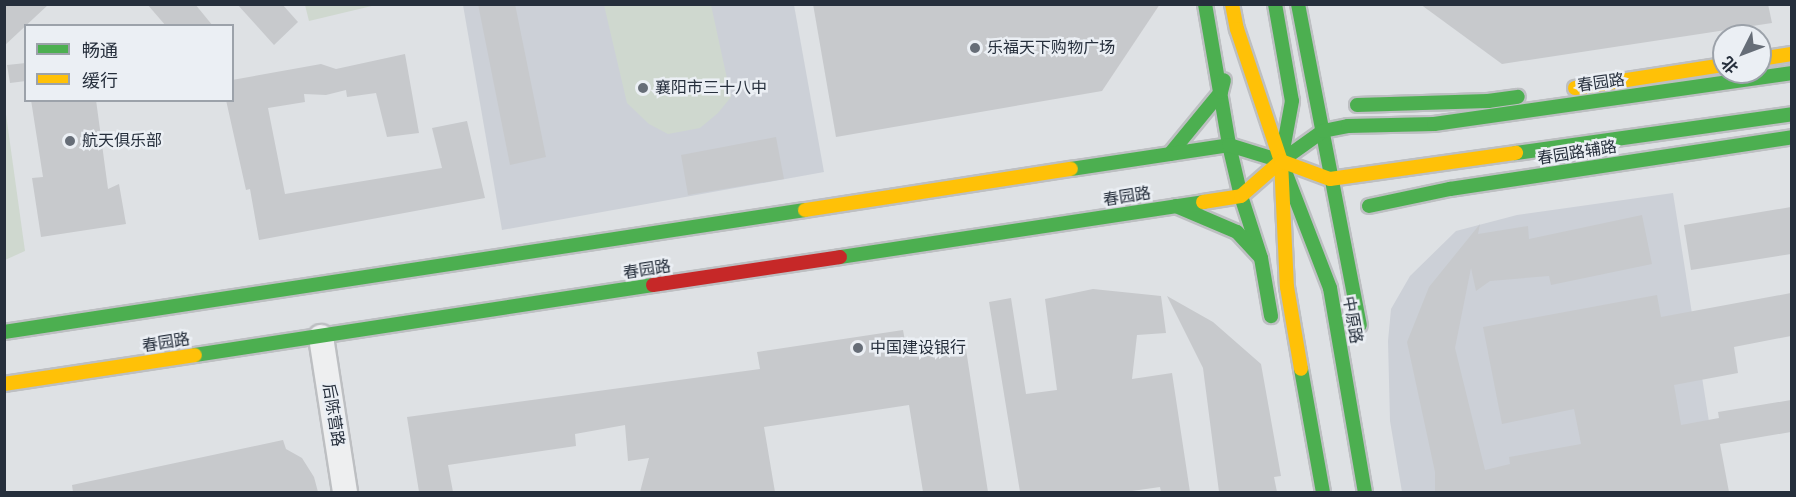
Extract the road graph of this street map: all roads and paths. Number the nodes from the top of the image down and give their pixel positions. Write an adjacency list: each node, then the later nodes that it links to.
1 (1206, 4): 13 (main road)
2 (1232, 4): 5 (main road, 中原路)
3 (1275, 4): 6 (main road, 中原路)
4 (1298, 4): 10 (main road)
5 (1237, 29): 13 (main road); 22 (main road, 中原路)
6 (1280, 34): 10 (main road); 22 (main road, 中原路)
7 (1791, 54): 8 (main road)
8 (1772, 57)
9 (1712, 67): 12 (main road)
10 (1310, 73): 14 (main road); 18 (main road)
11 (1791, 73): 17 (main road, 春园路)
12 (1559, 90)
13 (1221, 92): 20 (main road); 21 (main road)
14 (1330, 93)
15 (1535, 94): 17 (main road)
16 (1791, 114): 23 (main road)
17 (1434, 124): 18 (main road, 春园路)
18 (1323, 131): 22 (main road, 春园路); 24 (main road)
19 (1791, 137): 27 (main road, 春园路辅路)
20 (1228, 145): 21 (main road); 22 (main road); 25 (main road)
21 (1170, 154): 33 (main road)
22 (1281, 161): 24 (main road); 25 (main road, 春园路); 30 (main road, 中原路); 31 (main road, 中原路)
23 (1405, 169): 24 (main road); 27 (main road)
24 (1330, 179): 28 (main road)
25 (1240, 196): 26 (main road, 春园路); 29 (main road)
26 (1176, 206): 29 (main road); 34 (main road, 春园路)
27 (1360, 215): 28 (main road)
28 (1346, 243): 31 (main road); 35 (main road)
29 (1261, 258): 30 (main road); 32 (main road)
30 (1287, 287): 38 (main road, 中原路)
31 (1330, 288): 39 (main road, 中原路)
32 (1273, 328)
33 (4, 332)
34 (321, 337): 36 (main road, 春园路); 37 (street, 后陈营路)
35 (1362, 338)
36 (4, 384)
37 (345, 492)
38 (1323, 492)
39 (1365, 492)

